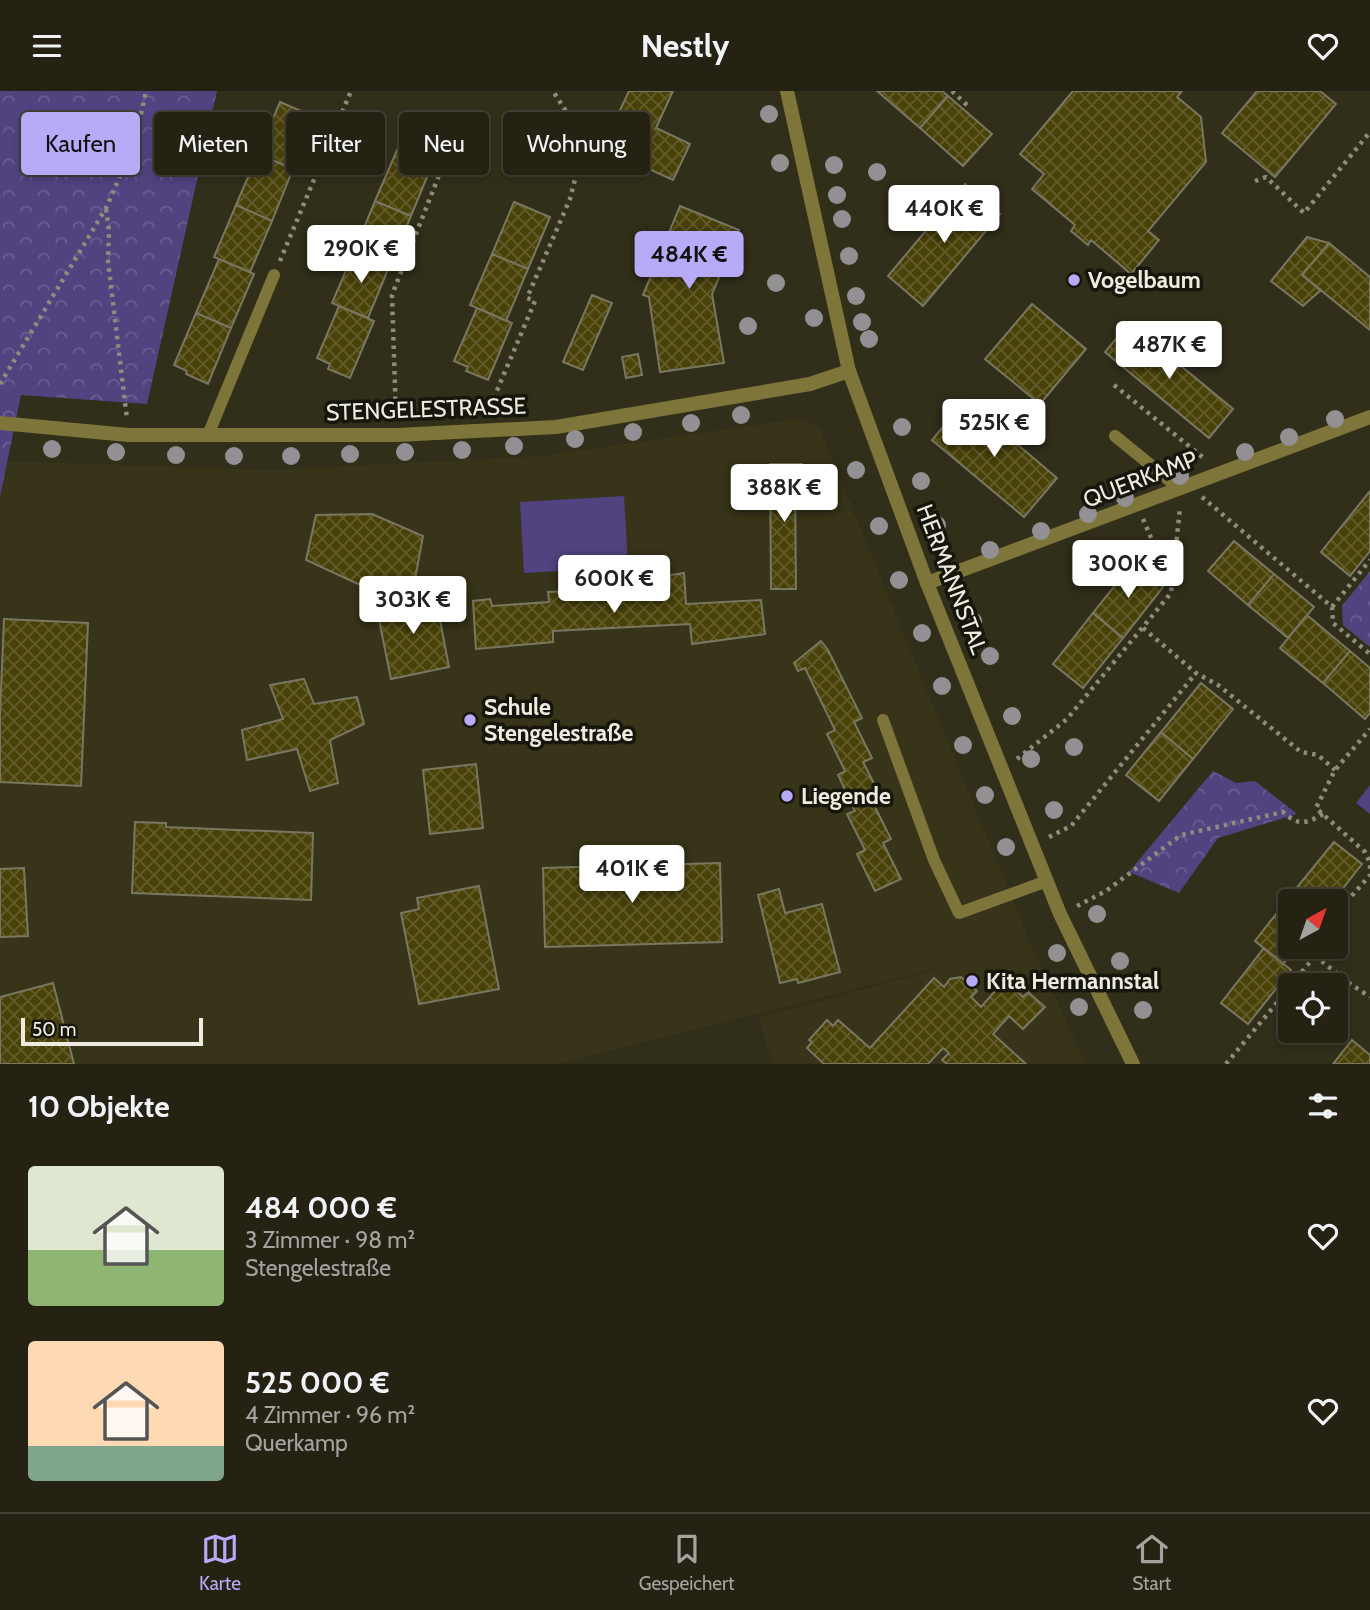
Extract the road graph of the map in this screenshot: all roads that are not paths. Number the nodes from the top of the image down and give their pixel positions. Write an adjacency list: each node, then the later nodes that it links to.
1 (787, 91): 3 (street, HERMANNSTAL)
2 (274, 275): 6 (lane)
3 (849, 370): 6 (street, STENGELESTRASSE); 9 (street, HERMANNSTAL)
4 (1370, 417): 8 (street, QUERKAMP)
5 (0, 423): 6 (street, STENGELESTRASSE)
6 (208, 435)
7 (1115, 436): 8 (lane)
8 (1184, 487): 9 (street, QUERKAMP)
9 (927, 583): 11 (street, HERMANNSTAL)
10 (883, 720): 11 (lane)
11 (1047, 881): 12 (street, HERMANNSTAL)
12 (1133, 1064)

